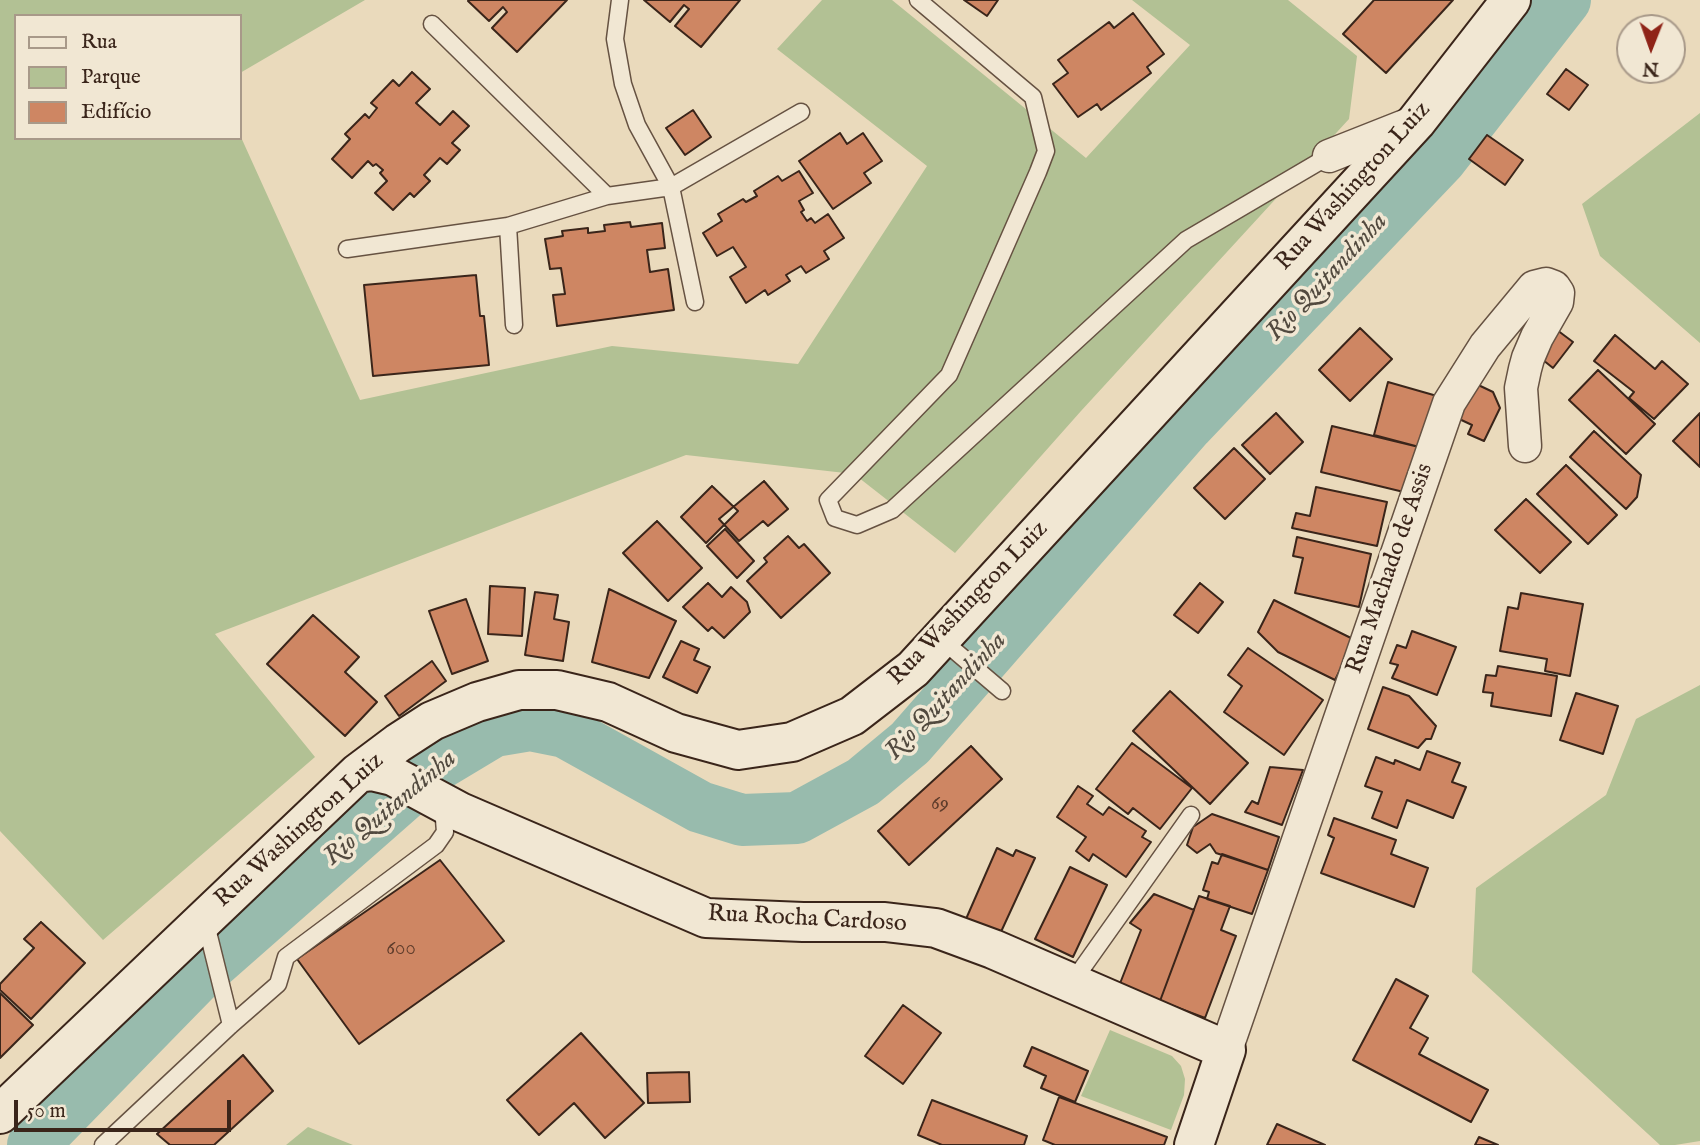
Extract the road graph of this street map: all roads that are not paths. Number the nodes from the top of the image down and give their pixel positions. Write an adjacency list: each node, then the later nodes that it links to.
1 (620, 0): 8 (lane)
2 (918, 0): 7 (lane)
3 (1511, 0): 6 (main road, Rua Washington Luiz)
4 (432, 24): 9 (lane)
5 (801, 112): 8 (lane)
6 (1416, 122): 7 (street); 15 (main road, Rua Washington Luiz)
7 (1329, 156)
8 (671, 187): 9 (lane); 12 (lane)
9 (607, 196): 10 (lane)
10 (508, 226): 11 (lane); 13 (lane)
11 (347, 249)
12 (695, 302)
13 (514, 325)
14 (1525, 446): 23 (street, Rua Machado de Assis)
15 (941, 639): 16 (lane); 17 (main road, Rua Washington Luiz)
16 (1002, 691)
17 (383, 764): 18 (main road, Rua Rocha Cardoso); 20 (main road, Rua Washington Luiz)
18 (443, 804): 21 (main road, Rua Rocha Cardoso); 22 (lane)
19 (1191, 815): 21 (lane)
20 (205, 918): 22 (lane); 24 (main road, Rua Washington Luiz)
21 (1071, 984): 23 (main road, Rua Rocha Cardoso)
22 (231, 1025): 25 (lane)
23 (1226, 1050): 26 (main road)
24 (0, 1114)
25 (103, 1145)
26 (1194, 1145)

